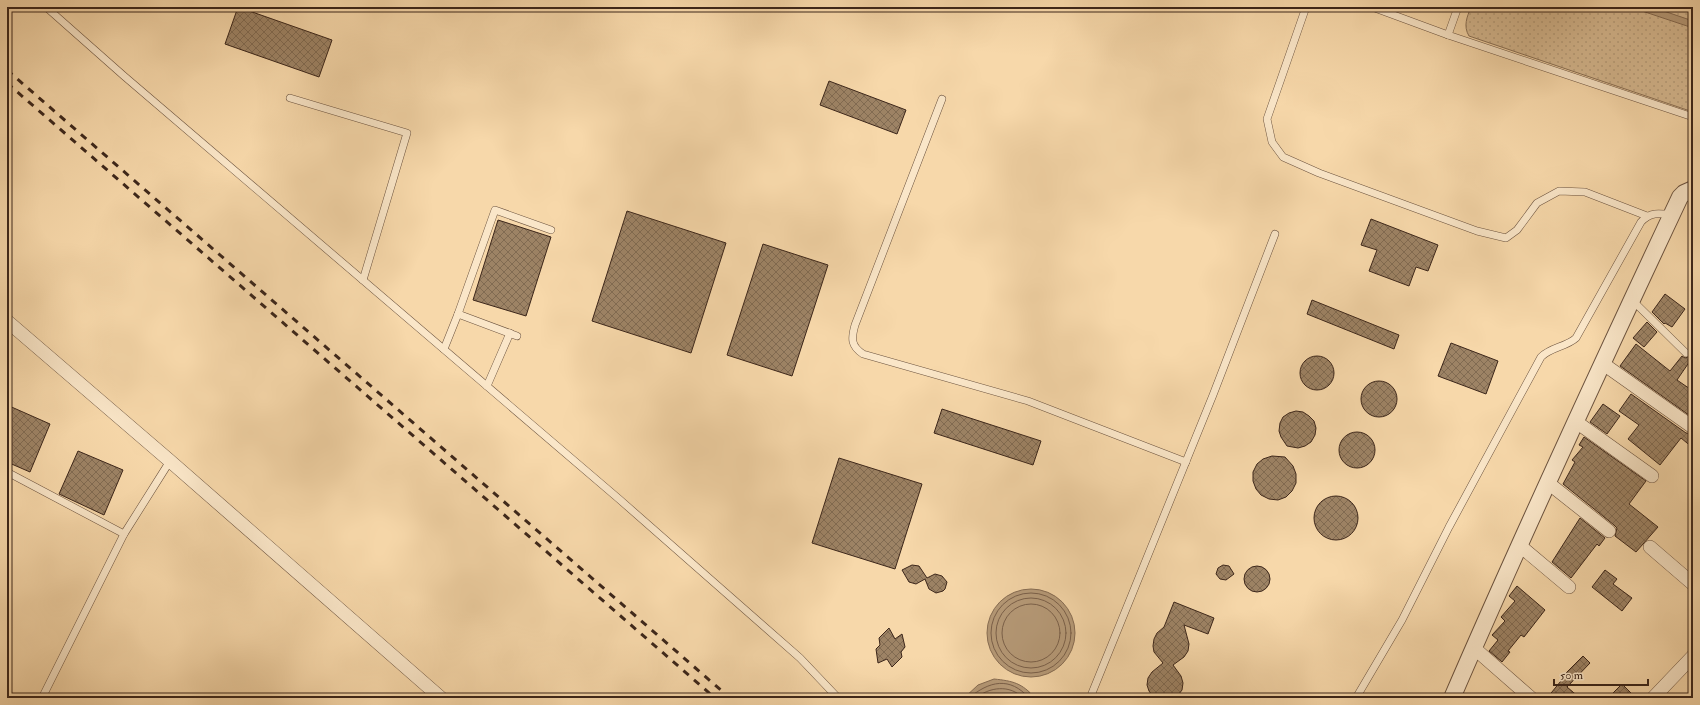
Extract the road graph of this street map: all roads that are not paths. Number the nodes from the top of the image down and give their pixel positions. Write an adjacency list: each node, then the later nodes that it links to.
1 (46, 7): 14 (lane)
2 (1306, 7): 11 (lane)
3 (1372, 7): 5 (lane)
4 (1458, 7): 5 (lane)
5 (1448, 35): 8 (lane)
6 (290, 98): 14 (lane)
7 (942, 99): 27 (lane)
8 (1693, 117)
9 (1693, 189): 10 (street)
10 (1671, 215): 11 (lane); 15 (street)
11 (1647, 216): 43 (lane)
12 (551, 230): 16 (lane)
13 (1275, 234): 27 (lane)
14 (363, 280): 20 (lane)
15 (1632, 300): 21 (lane); 22 (street)
16 (458, 314): 18 (lane); 20 (lane)
17 (7, 321): 26 (street)
18 (510, 333): 19 (lane); 23 (lane)
19 (517, 336)
20 (444, 349): 23 (lane)
21 (1686, 353)
22 (1602, 363): 24 (street); 25 (street)
23 (487, 386): 41 (lane)
24 (1575, 421): 29 (street); 30 (street)
25 (1691, 426)
26 (170, 461): 32 (lane); 40 (street)
27 (1186, 462): 42 (lane)
28 (7, 472): 32 (lane)
29 (1652, 476)
30 (1547, 482): 31 (street); 33 (street)
31 (1609, 531)
32 (124, 534): 39 (lane)
33 (1519, 545): 36 (street); 37 (street)
34 (1650, 547): 35 (street)
35 (1693, 584)
36 (1569, 587)
37 (1474, 648): 44 (street); 45 (street)
38 (1693, 656): 46 (street)
39 (42, 698)
40 (441, 698)
41 (838, 698)
42 (1090, 698)
43 (1356, 698)
44 (1452, 698)
45 (1531, 698)
46 (1653, 698)

